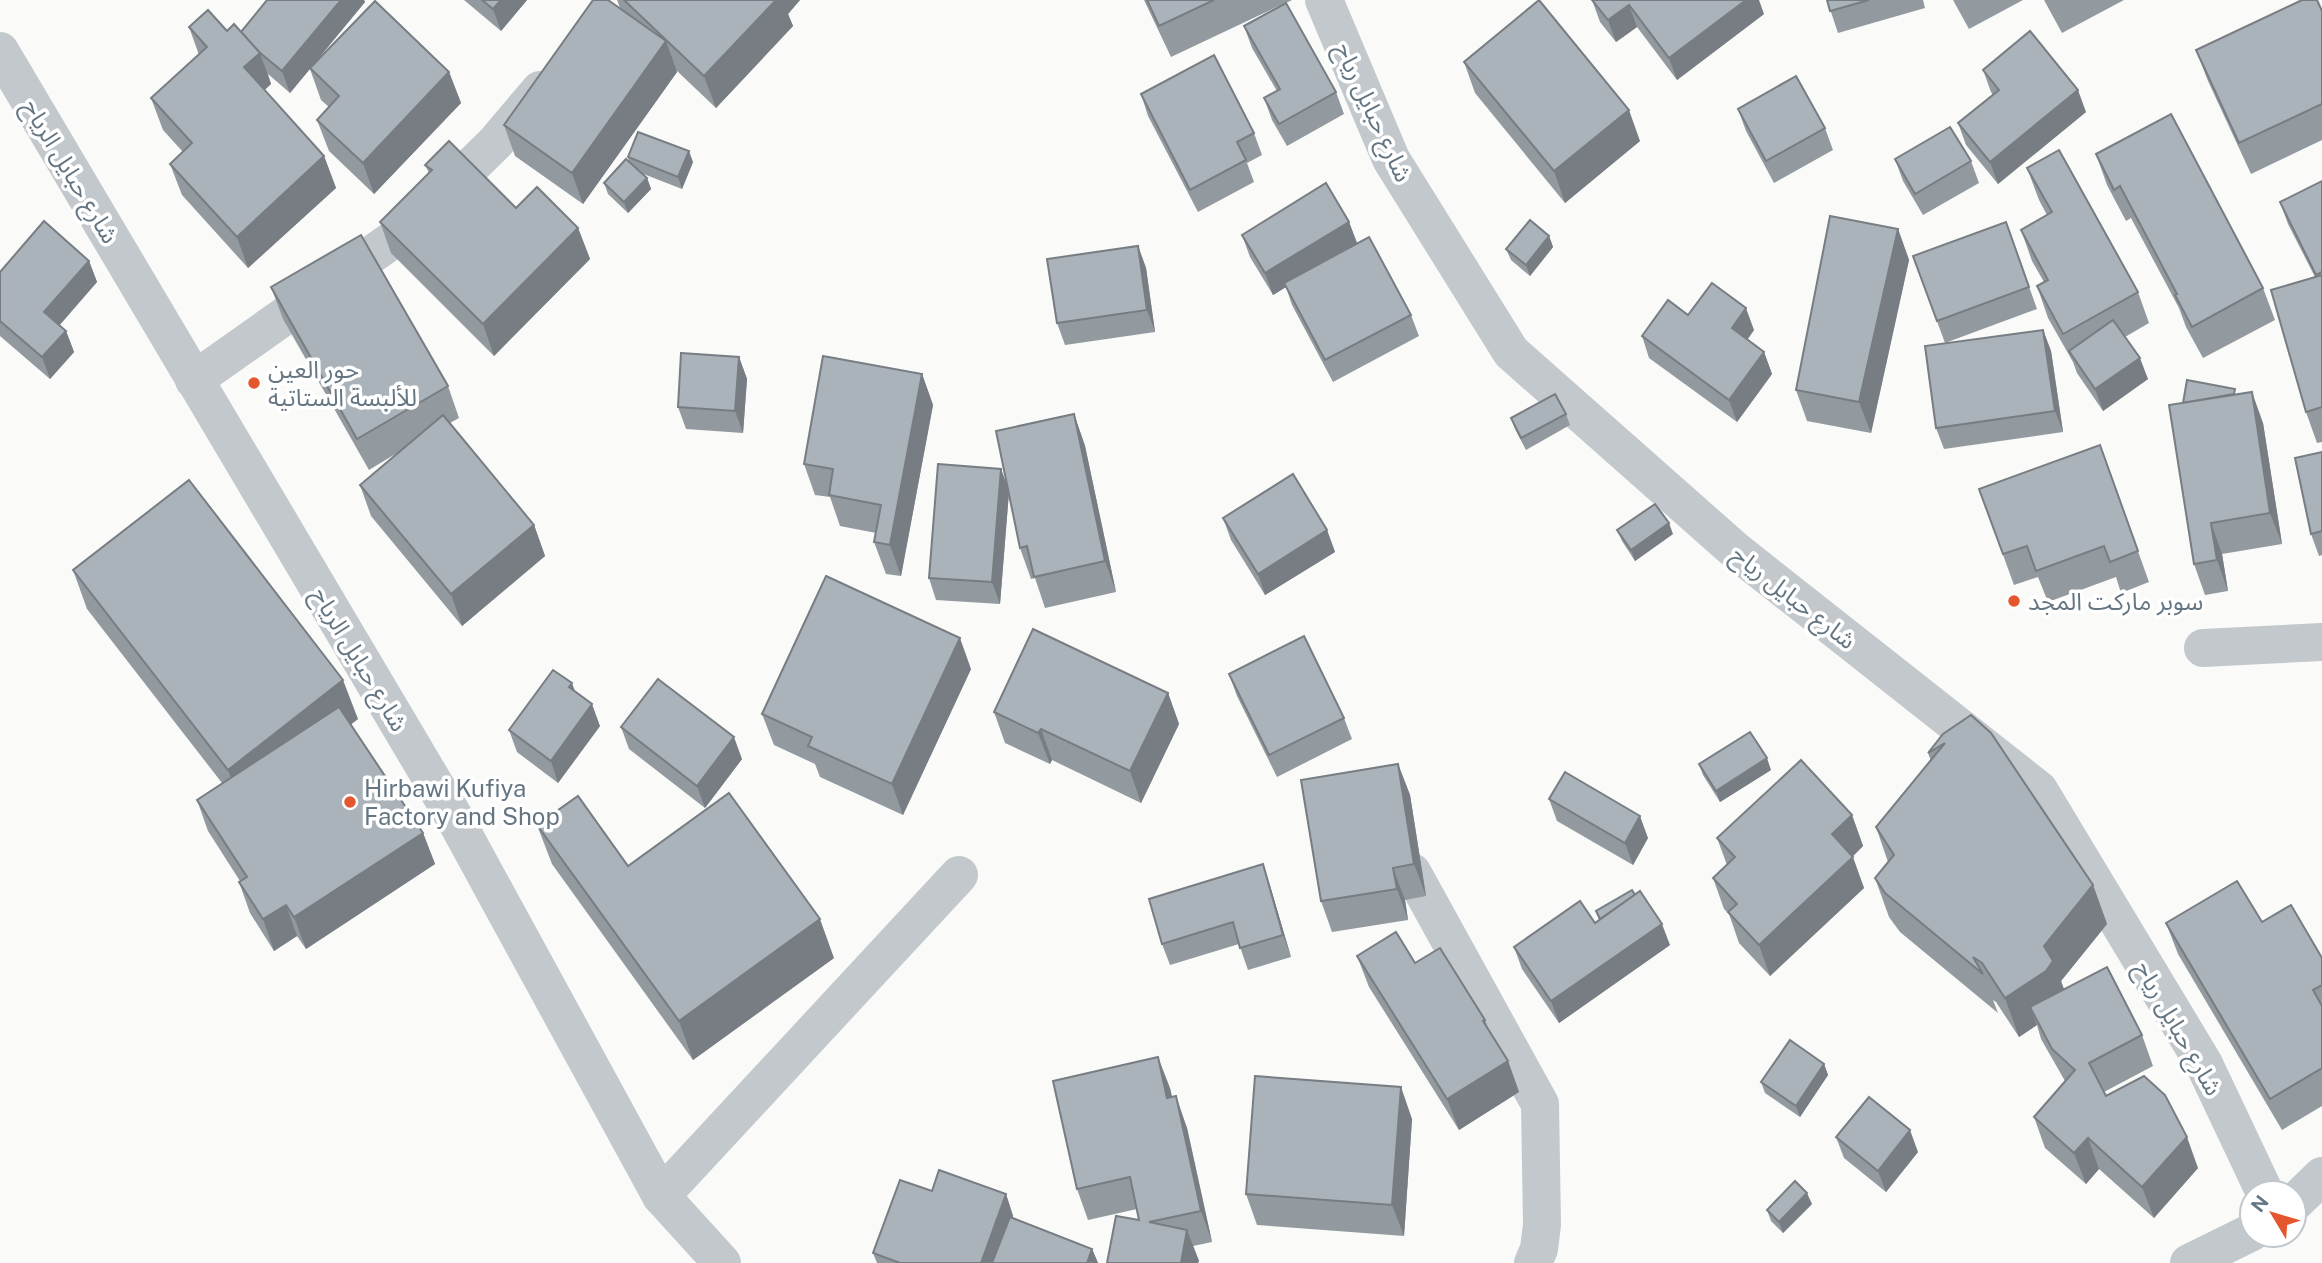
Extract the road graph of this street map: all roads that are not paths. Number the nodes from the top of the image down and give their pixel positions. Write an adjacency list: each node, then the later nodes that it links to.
1 (1324, 0): 10 (street, شارع حبايل رياح)
2 (0, 51): 4 (street, شارع حبايل الرياح)
3 (564, 61): 4 (street)
4 (194, 380): 12 (street, شارع حبايل الرياح)
5 (2322, 642): 6 (street)
6 (2203, 648)
7 (1412, 872): 15 (street)
8 (959, 875): 12 (street)
9 (2322, 1177): 11 (street)
10 (2258, 1179)
11 (2308, 1190)
12 (661, 1196): 14 (street, شارع حبايل الرياح)
13 (2238, 1239): 16 (street)
14 (722, 1263)
15 (1533, 1263)
16 (2189, 1263)

